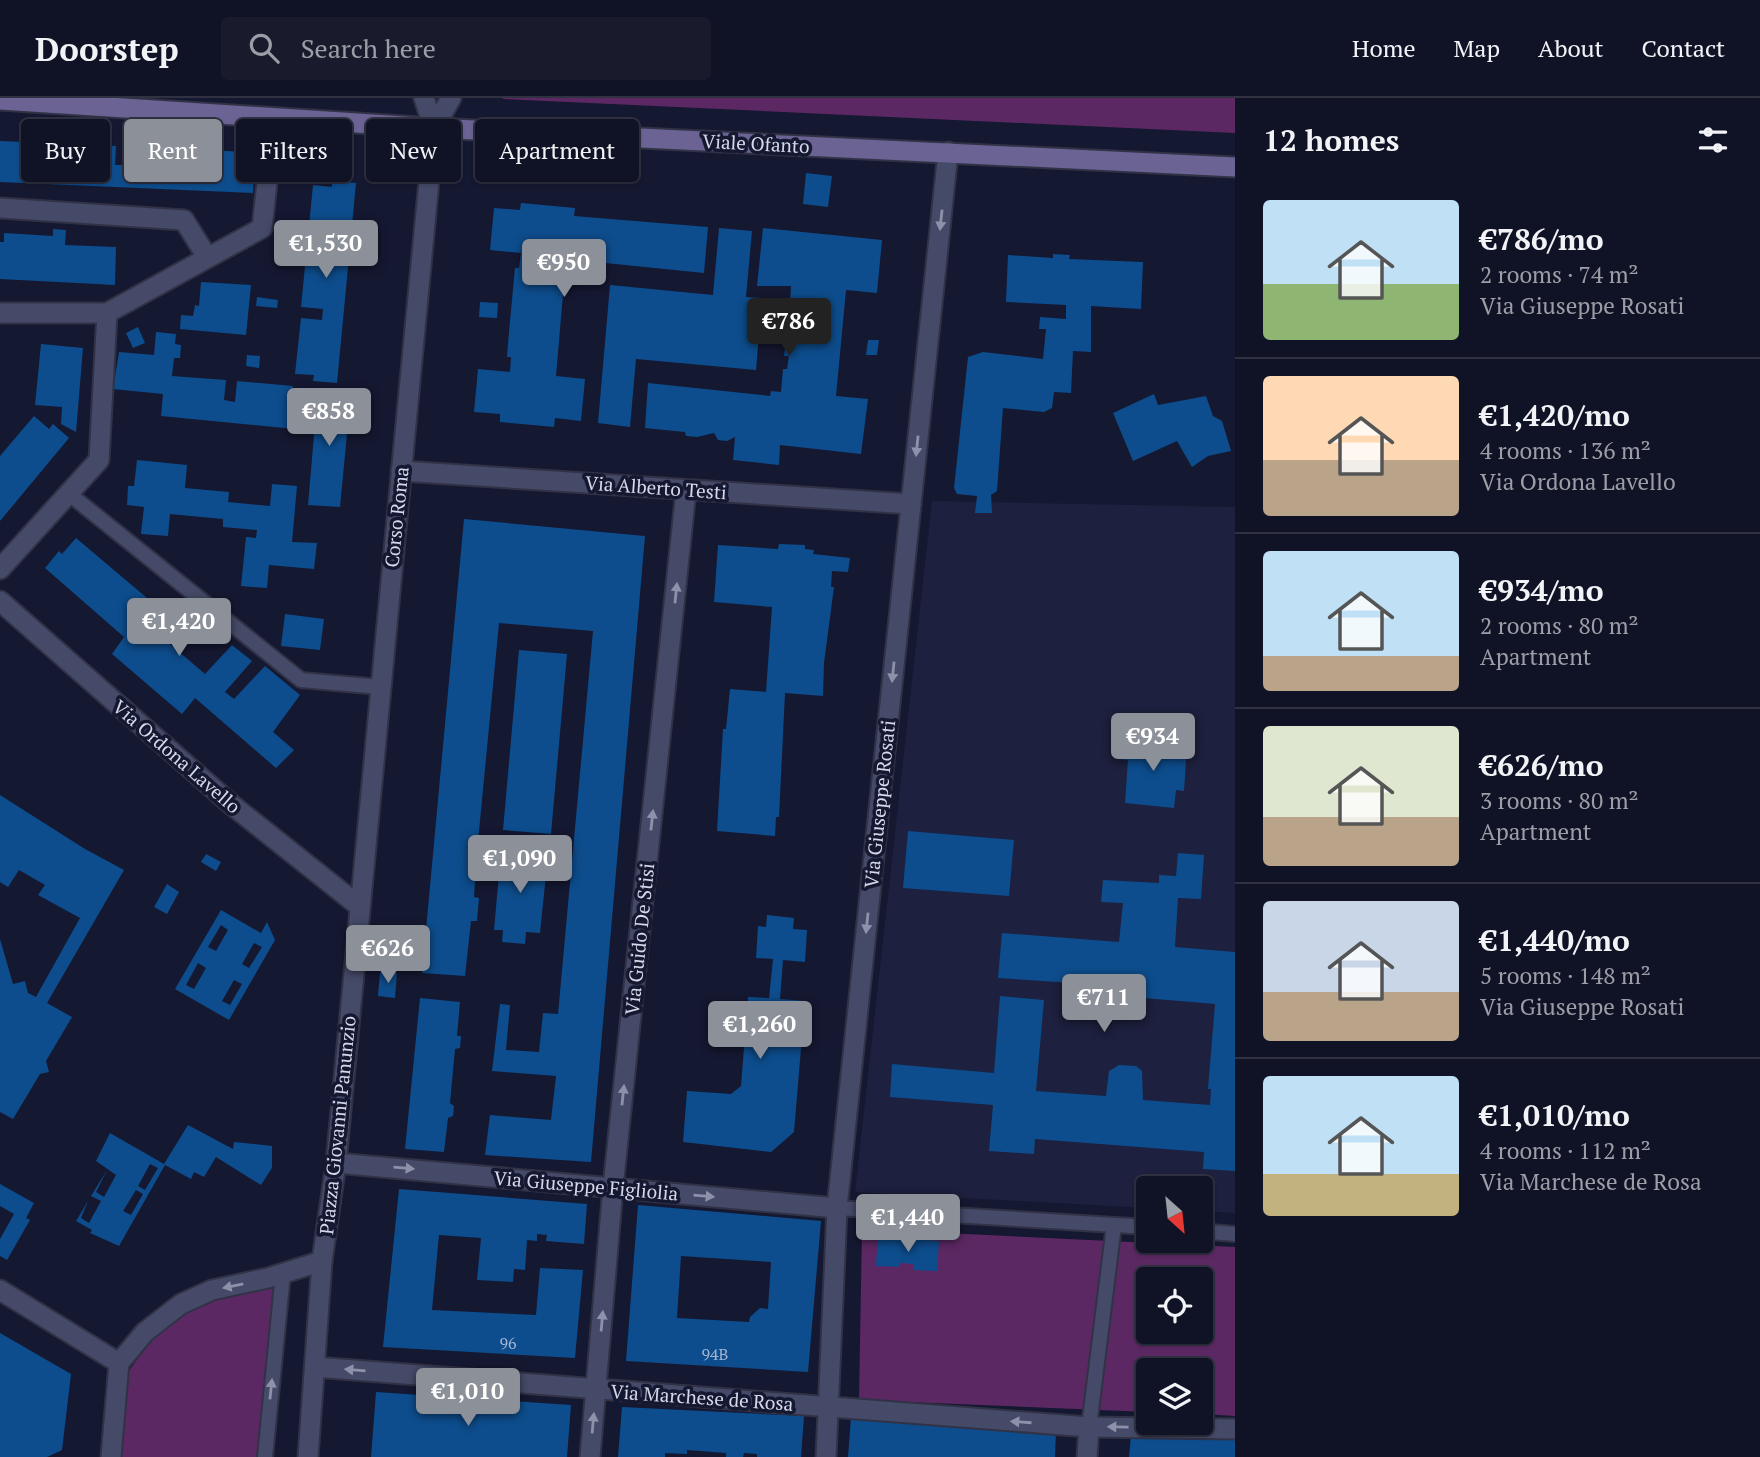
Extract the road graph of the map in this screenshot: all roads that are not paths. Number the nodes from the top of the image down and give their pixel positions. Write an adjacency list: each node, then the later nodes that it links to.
1 (424, 98): 7 (street, Corso Roma)
2 (451, 98): 8 (street, Corso Roma)
3 (0, 100): 4 (main road, Viale Ofanto)
4 (44, 100): 5 (main road, Viale Ofanto)
5 (152, 103): 6 (main road, Viale Ofanto)
6 (178, 104): 9 (main road, Viale Ofanto)
7 (430, 119)
8 (438, 119)
9 (366, 122)
10 (461, 129): 11 (main road, Viale Ofanto)
11 (948, 152): 12 (main road, Viale Ofanto); 22 (street, Via Giuseppe Rosati, one-way to 22)
12 (1235, 167)
13 (268, 182): 16 (street)
14 (428, 182): 19 (street, Corso Roma)
15 (0, 208): 16 (street)
16 (207, 257): 18 (street)
17 (0, 313): 18 (street)
18 (107, 313): 21 (street)
19 (401, 471): 20 (street, Via Alberto Testi); 25 (street, Corso Roma)
20 (687, 489): 22 (street, Via Alberto Testi); 28 (street, Via Guido De Stisi, one-way to 20)
21 (68, 493): 23 (street); 25 (lane)
22 (911, 504): 29 (street, Via Giuseppe Rosati, one-way to 29)
23 (0, 569)
24 (0, 601): 26 (street, Via Ordona Lavello)
25 (380, 687): 26 (street, Corso Roma)
26 (359, 906): 27 (street, Piazza Giovanni Panunzio)
27 (336, 1163): 28 (street, Via Giuseppe Figliolia, one-way to 28); 34 (street, Piazza Giovanni Panunzio)
28 (613, 1187): 29 (street, Via Giuseppe Figliolia, one-way to 29); 39 (street, Via Guido De Stisi, one-way to 28)
29 (836, 1208): 30 (lane); 40 (street, Via Giuseppe Rosati)
30 (1114, 1225): 31 (lane); 41 (lane)
31 (1136, 1226)
32 (1213, 1232): 33 (lane)
33 (1235, 1234)
34 (322, 1261): 35 (street); 38 (street, Piazza Giovanni Panunzio)
35 (283, 1272): 37 (street, one-way to 37); 44 (lane, one-way to 35)
36 (0, 1290): 37 (street)
37 (119, 1363): 43 (street)
38 (315, 1367): 39 (street, Via Marchese de Rosa, one-way to 38); 45 (street, Piazza Giovanni Panunzio)
39 (596, 1389): 40 (street, Via Marchese de Rosa); 46 (street, Via Guido De Stisi, one-way to 39)
40 (830, 1406): 41 (street, Via Marchese de Rosa, one-way to 40); 47 (street, Via Giuseppe Rosati)
41 (1089, 1427): 42 (street, one-way to 41); 48 (street)
42 (1235, 1430)
43 (111, 1457)
44 (265, 1457)
45 (308, 1457)
46 (590, 1457)
47 (826, 1457)
48 (1087, 1457)

